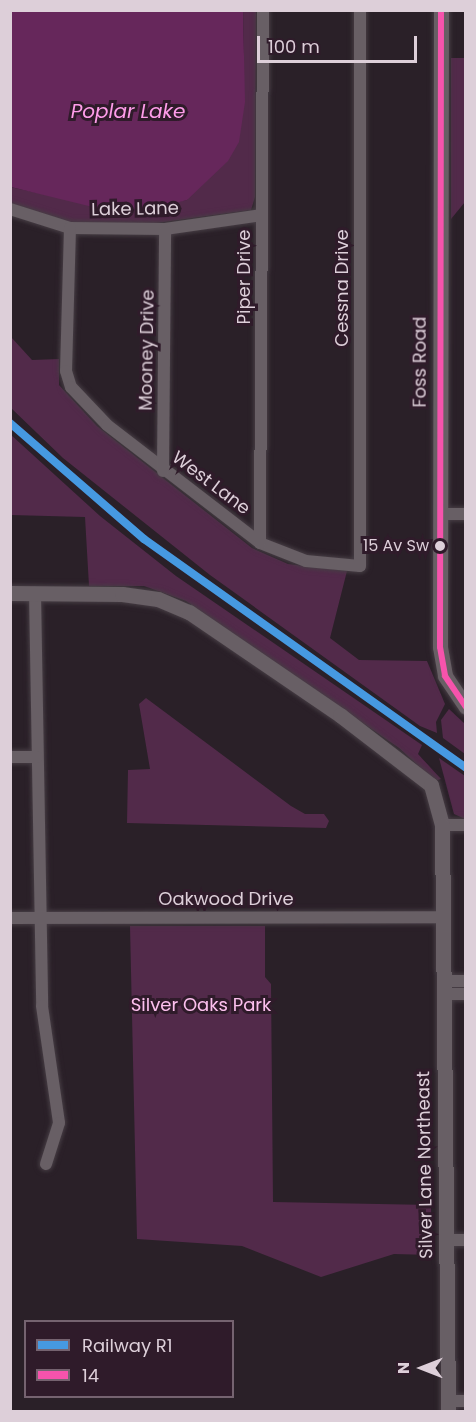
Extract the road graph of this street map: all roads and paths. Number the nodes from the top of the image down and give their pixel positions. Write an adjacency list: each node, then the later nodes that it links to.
1 (263, 10): 5 (street, Piper Drive)
2 (360, 10): 12 (street, Cessna Drive)
3 (441, 10): 9 (street, Foss Road)
4 (10, 209): 6 (street, Lake Lane)
5 (262, 215): 7 (street, Lake Lane); 11 (street, Piper Drive)
6 (70, 228): 7 (street, Lake Lane); 8 (street, West Lane)
7 (165, 229): 8 (street, Mooney Drive)
8 (163, 471): 11 (street, West Lane)
9 (440, 514): 10 (street); 15 (street, Foss Road)
10 (465, 514)
11 (260, 543): 12 (street, West Lane)
12 (360, 566)
13 (10, 593): 14 (street, Silver Lane Northeast)
14 (35, 593): 17 (street); 18 (street, Silver Lane Northeast)
15 (465, 707)
16 (10, 757): 17 (street)
17 (37, 757): 22 (street)
18 (442, 825): 19 (street); 20 (street, Silver Lane Northeast)
19 (465, 825)
20 (442, 917): 22 (street, Oakwood Drive); 24 (street, Silver Lane Northeast)
21 (10, 918): 22 (street, Oakwood Drive)
22 (41, 918): 26 (street)
23 (465, 981): 24 (street)
24 (443, 987): 25 (street); 27 (street, Silver Lane Northeast)
25 (465, 994)
26 (45, 1164)
27 (445, 1240): 28 (street); 30 (street, Silver Lane Northeast)
28 (465, 1240)
29 (465, 1401): 30 (street)
30 (448, 1406)

